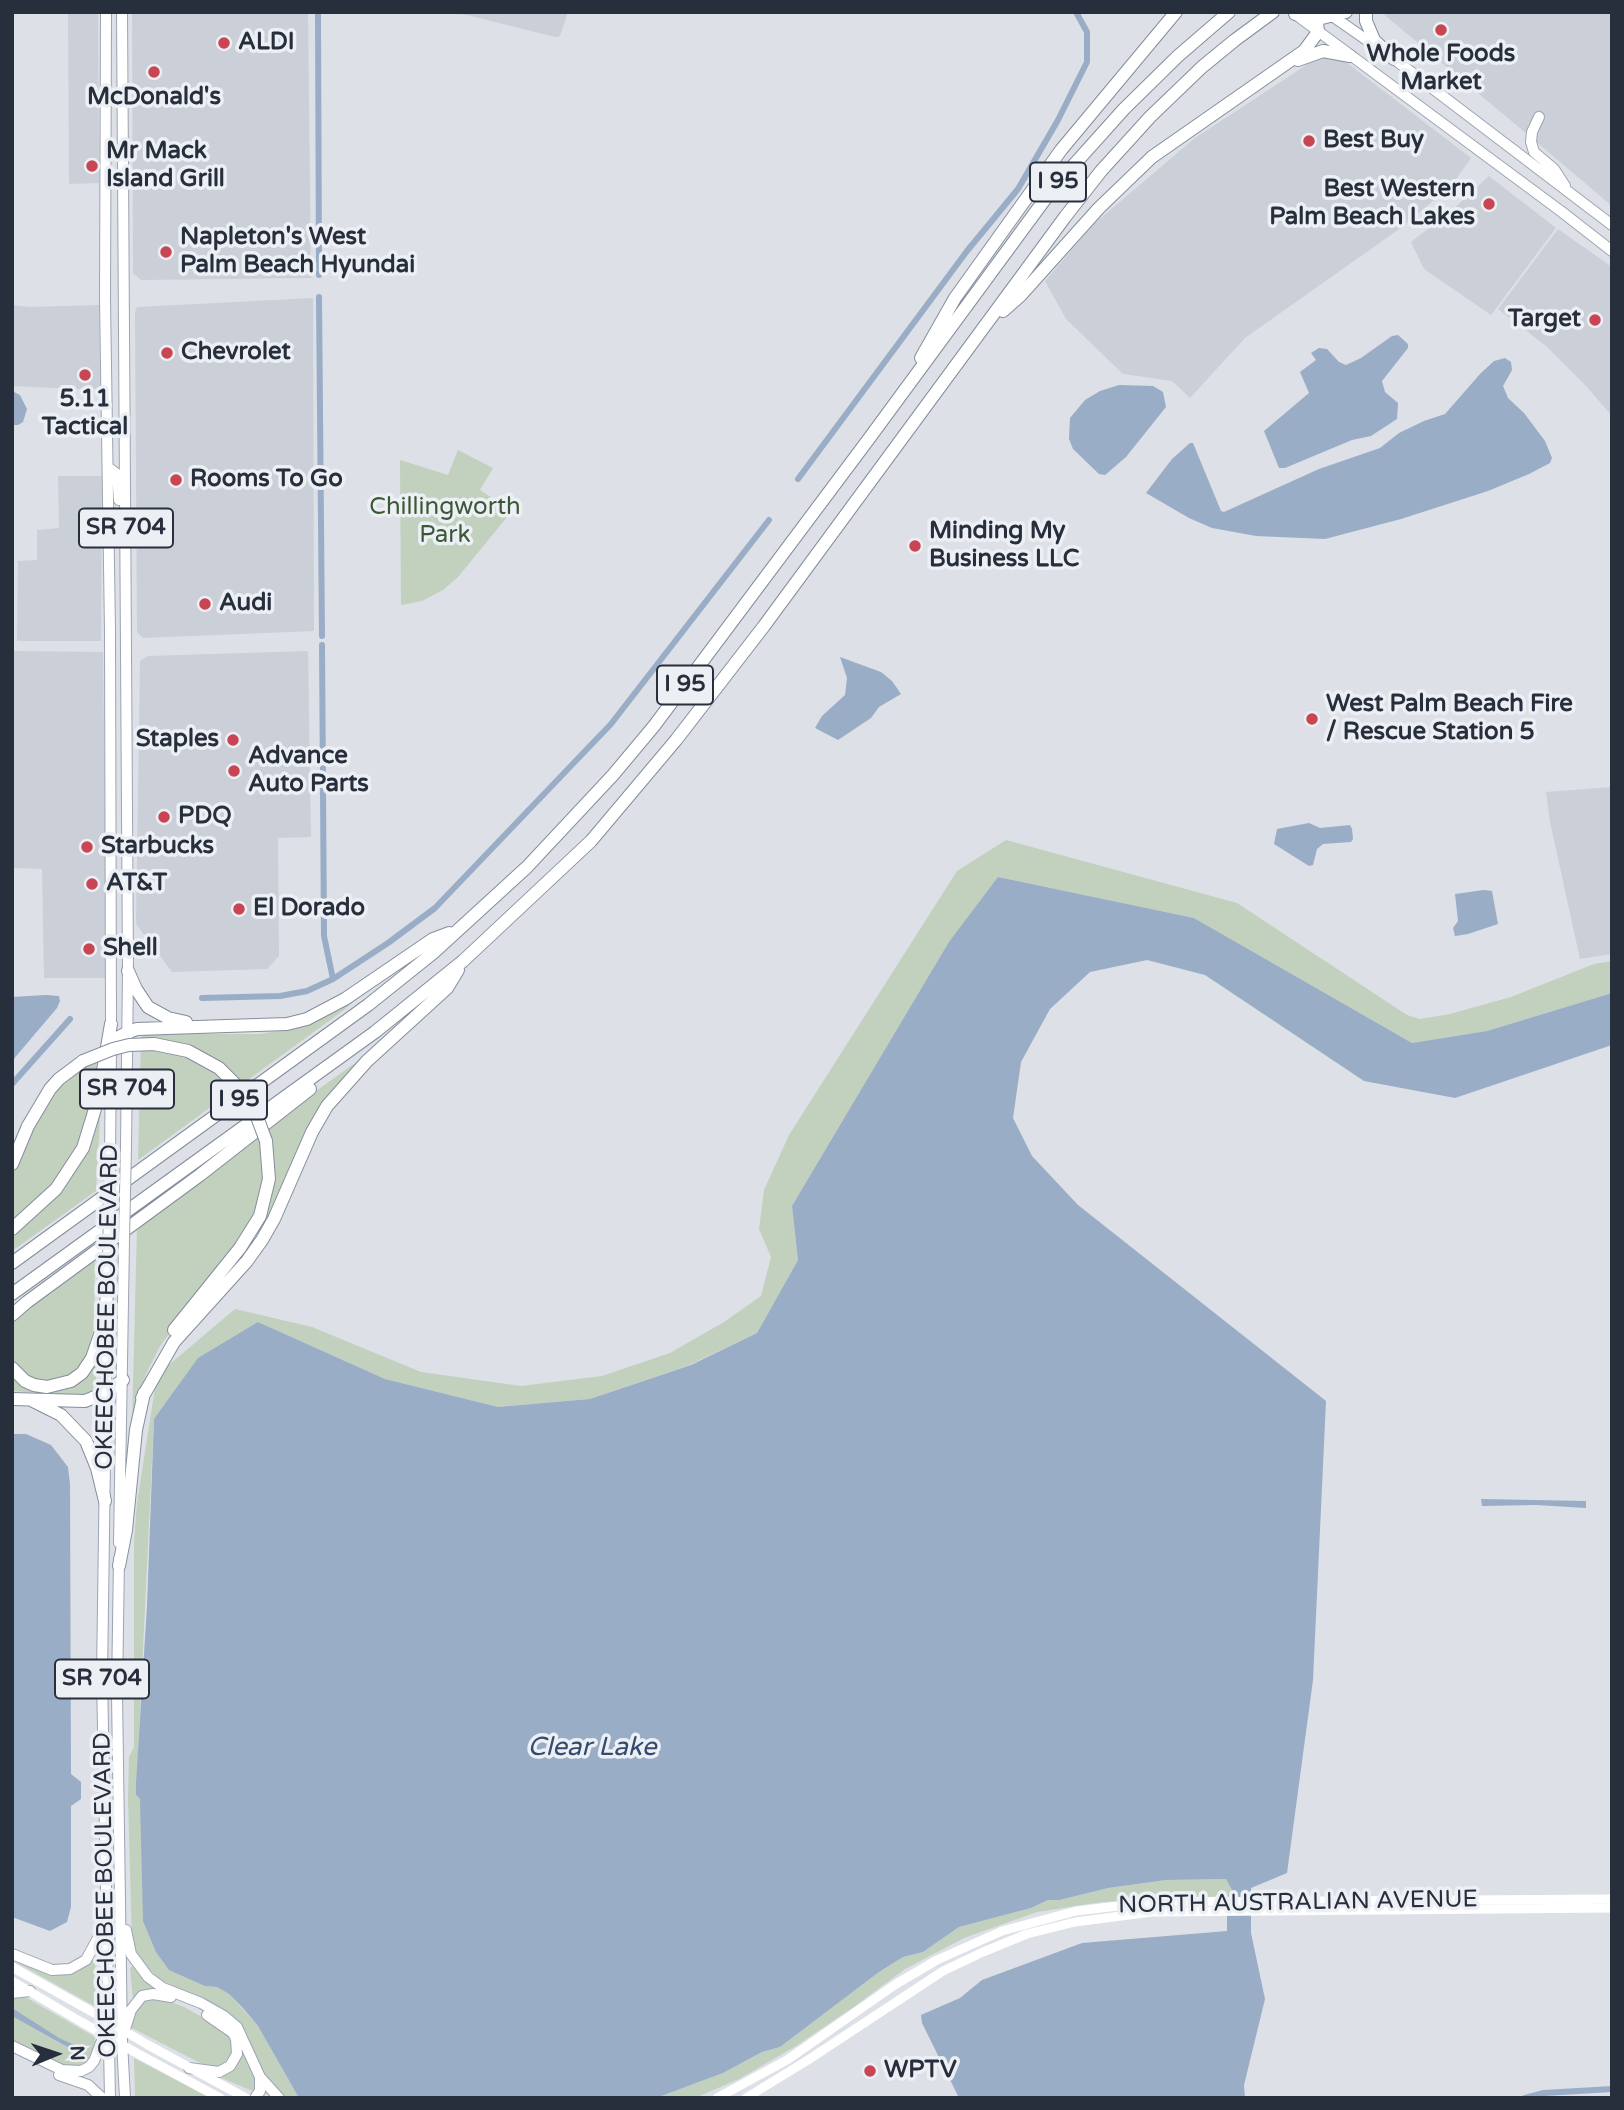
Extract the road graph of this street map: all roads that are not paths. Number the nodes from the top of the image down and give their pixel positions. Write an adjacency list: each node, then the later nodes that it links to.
1 (106, 12): 18 (main road, OKEECHOBEE BOULEVARD / SR 704)
2 (122, 12): 19 (main road, OKEECHOBEE BOULEVARD / SR 704)
3 (1176, 12): 17 (highway)
4 (1229, 12): 17 (highway, I 95)
5 (1366, 12): 10 (highway)
6 (1294, 13): 8 (highway)
7 (1271, 14): 16 (highway, I 95)
8 (1327, 18): 9 (main road); 10 (main road); 11 (highway)
9 (1350, 56): 11 (highway); 15 (main road)
10 (1394, 59): 13 (main road)
11 (1291, 62): 16 (highway)
12 (1539, 117): 13 (main road)
13 (1568, 191): 14 (main road)
14 (1612, 225)
15 (1612, 251)
16 (982, 330): 27 (highway, I 95)
17 (915, 375): 26 (highway, I 95)
18 (108, 422): 19 (main road); 20 (main road, OKEECHOBEE BOULEVARD / SR 704)
19 (125, 465): 21 (main road, OKEECHOBEE BOULEVARD / SR 704)
20 (109, 468): 21 (main road); 22 (main road, OKEECHOBEE BOULEVARD / SR 704)
21 (126, 524): 24 (main road, OKEECHOBEE BOULEVARD / SR 704)
22 (111, 748): 23 (main road, OKEECHOBEE BOULEVARD / SR 704); 24 (main road)
23 (112, 799): 25 (main road); 29 (main road, OKEECHOBEE BOULEVARD / SR 704)
24 (127, 799): 25 (main road, OKEECHOBEE BOULEVARD / SR 704)
25 (127, 870): 28 (main road, OKEECHOBEE BOULEVARD / SR 704)
26 (459, 929): 30 (highway); 36 (highway, I 95)
27 (463, 961): 32 (highway, I 95); 43 (highway)
28 (128, 971): 30 (highway); 31 (main road, OKEECHOBEE BOULEVARD / SR 704)
29 (111, 1024): 33 (main road, OKEECHOBEE BOULEVARD / SR 704); 35 (highway)
30 (203, 1025): 31 (highway)
31 (128, 1031): 33 (highway); 41 (main road, OKEECHOBEE BOULEVARD / SR 704, bridge)
32 (351, 1050): 37 (highway, I 95); 39 (highway)
33 (111, 1051): 38 (main road, OKEECHOBEE BOULEVARD / SR 704, bridge)
34 (12, 1164): 43 (highway, bridge)
35 (12, 1228)
36 (12, 1263)
37 (12, 1294)
38 (107, 1296): 40 (highway); 42 (main road, OKEECHOBEE BOULEVARD / SR 704)
39 (12, 1315)
40 (12, 1368)
41 (123, 1380): 42 (highway); 47 (main road, OKEECHOBEE BOULEVARD / SR 704)
42 (107, 1392): 45 (highway); 46 (main road, OKEECHOBEE BOULEVARD / SR 704)
43 (142, 1398): 47 (highway)
44 (12, 1399): 45 (highway)
45 (33, 1401): 46 (highway)
46 (105, 1501): 54 (main road, OKEECHOBEE BOULEVARD / SR 704)
47 (119, 1566): 48 (main road, OKEECHOBEE BOULEVARD / SR 704)
48 (120, 1893): 61 (main road, OKEECHOBEE BOULEVARD / SR 704); 65 (main road)
49 (1612, 1899): 51 (main road, NORTH AUSTRALIAN AVENUE)
50 (1151, 1902): 51 (main road, NORTH AUSTRALIAN AVENUE); 53 (main road); 66 (main road, NORTH AUSTRALIAN AVENUE)
51 (1253, 1906): 52 (main road, NORTH AUSTRALIAN AVENUE); 53 (main road, NORTH AUSTRALIAN AVENUE)
52 (1612, 1908)
53 (1152, 1912): 75 (main road, NORTH AUSTRALIAN AVENUE)
54 (105, 1924): 55 (main road); 60 (main road, OKEECHOBEE BOULEVARD / SR 704)
55 (12, 1954)
56 (12, 1968): 64 (main road, bridge)
57 (12, 1981): 58 (main road)
58 (30, 1991): 59 (main road); 70 (main road, bridge)
59 (12, 1993)
60 (108, 2024): 62 (main road); 68 (main road, OKEECHOBEE BOULEVARD / SR 704)
61 (122, 2042): 64 (main road); 69 (main road, OKEECHOBEE BOULEVARD / SR 704)
62 (12, 2046)
63 (12, 2054): 67 (main road)
64 (189, 2068): 71 (main road)
65 (260, 2077): 72 (main road); 73 (main road)
66 (739, 2087): 74 (main road, NORTH AUSTRALIAN AVENUE); 75 (main road)
67 (102, 2098)
68 (110, 2098)
69 (125, 2098)
70 (220, 2098)
71 (246, 2098)
72 (255, 2098)
73 (279, 2098)
74 (717, 2098)
75 (745, 2098)

